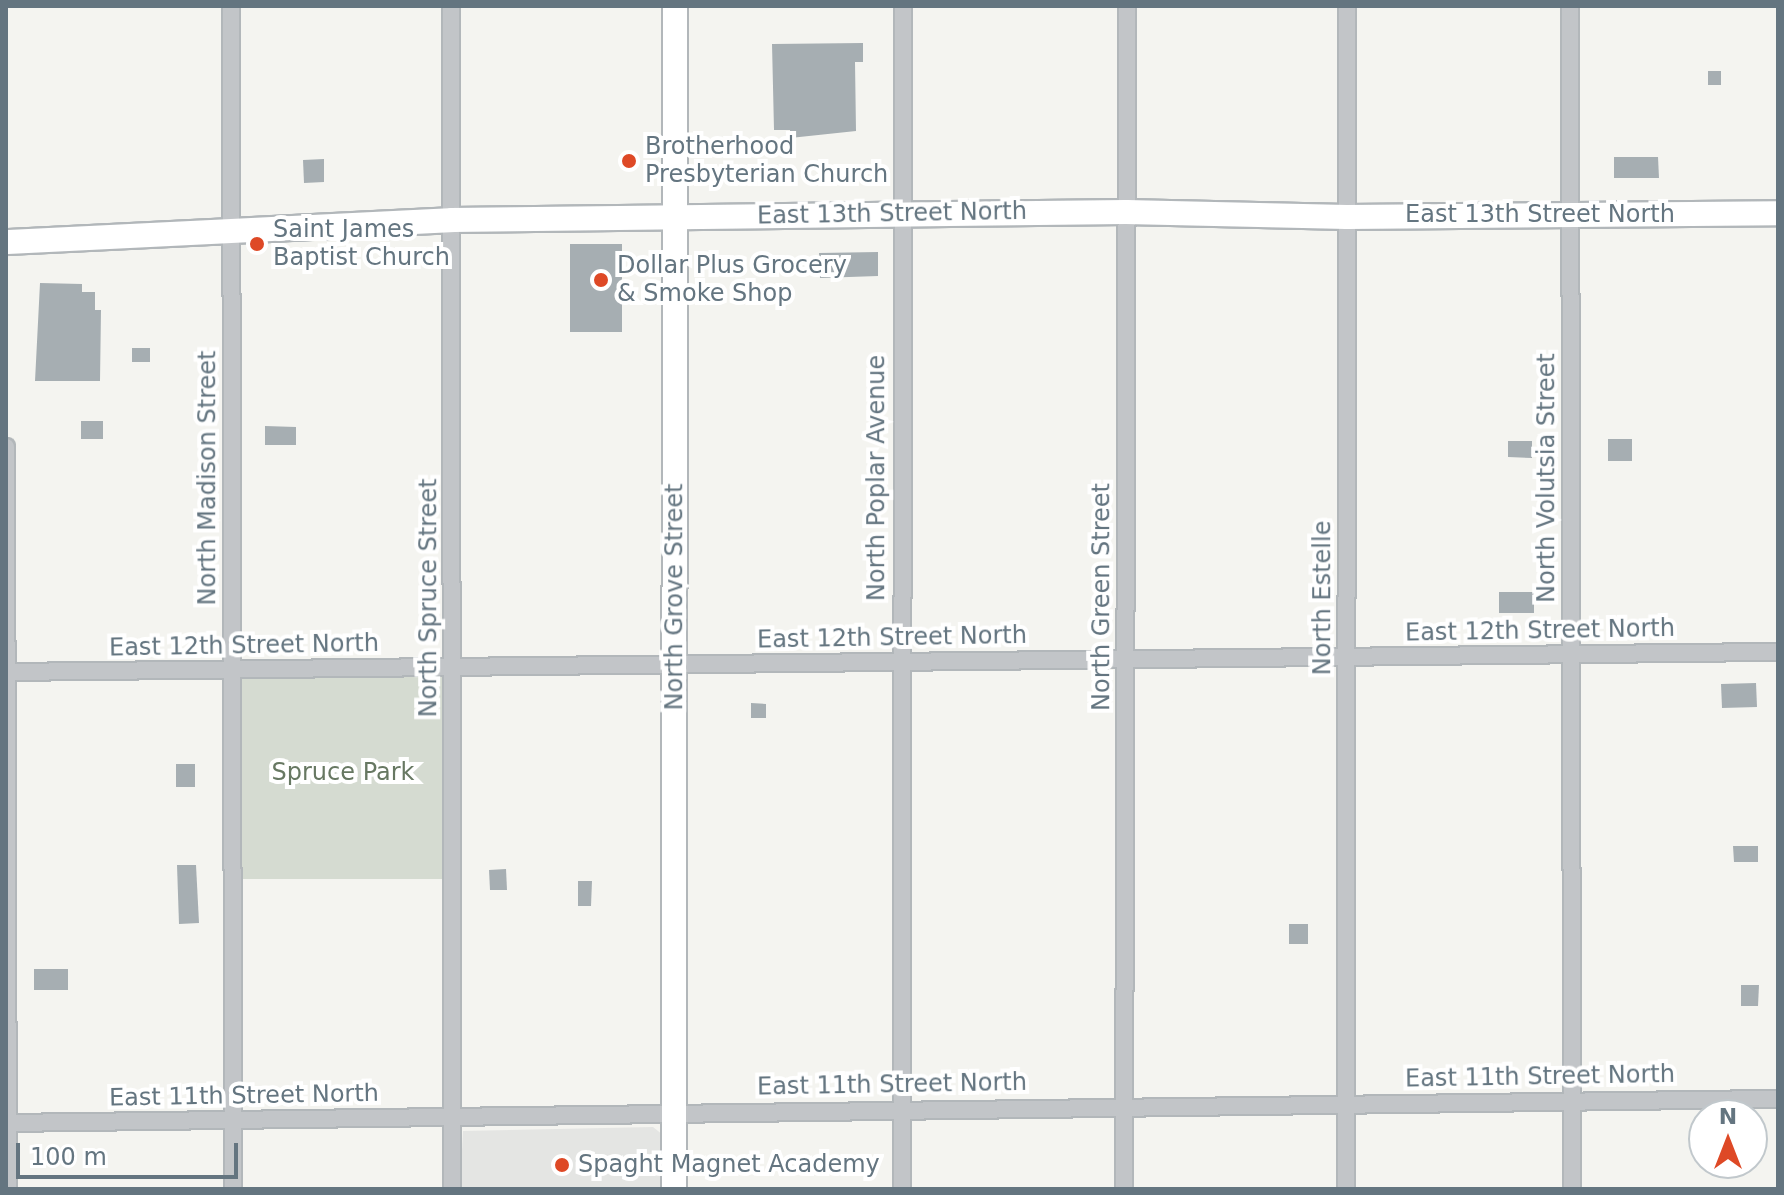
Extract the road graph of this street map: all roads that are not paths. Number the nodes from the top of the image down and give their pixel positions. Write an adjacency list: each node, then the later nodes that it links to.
1 (231, 6): 15 (street, North Madison Street)
2 (451, 6): 14 (street, North Spruce Street)
3 (675, 6): 12 (main road, North Grove Street)
4 (903, 6): 10 (street, North Poplar Avenue)
5 (1127, 6): 8 (street, North Green Street)
6 (1347, 6): 13 (street, North Estelle)
7 (1570, 6): 11 (street, North Volutsia Street)
8 (1126, 212): 10 (main road, East 13th Street North); 13 (main road, East 13th Street North); 21 (street, North Green Street)
9 (1778, 213): 11 (main road, East 13th Street North)
10 (901, 214): 12 (main road, East 13th Street North); 22 (street, North Poplar Avenue)
11 (1569, 216): 13 (main road, East 13th Street North); 19 (street, North Volutsia Street)
12 (675, 217): 14 (main road, East 13th Street North); 23 (main road, North Grove Street)
13 (1347, 217): 20 (street, North Estelle)
14 (452, 220): 15 (main road, East 13th Street North); 24 (street, North Spruce Street)
15 (232, 235): 16 (main road, East 13th Street North); 25 (street, North Madison Street)
16 (6, 242)
17 (6, 447): 26 (street)
18 (1778, 652): 19 (street, East 12th Street North)
19 (1571, 655): 20 (street, East 12th Street North); 28 (street, North Volutsia Street)
20 (1347, 657): 21 (street, East 12th Street North); 29 (street, North Estelle)
21 (1126, 660): 22 (street, East 12th Street North); 30 (street, North Green Street)
22 (902, 662): 23 (street, East 12th Street North); 31 (street, North Poplar Avenue)
23 (674, 665): 24 (street, East 12th Street North); 32 (main road, North Grove Street)
24 (454, 667): 25 (street, East 12th Street North); 33 (street, North Spruce Street)
25 (233, 670): 26 (street, East 12th Street North); 34 (street, North Madison Street)
26 (6, 672): 35 (street)
27 (1778, 1099): 28 (street, East 11th Street North)
28 (1572, 1102): 29 (street, East 11th Street North); 43 (street, North Volutsia Street)
29 (1346, 1103): 30 (street, East 11th Street North); 42 (street, North Estelle)
30 (1123, 1105): 31 (street, East 11th Street North); 41 (street, North Green Street)
31 (902, 1109): 32 (street, East 11th Street North); 40 (street, North Poplar Avenue)
32 (674, 1113): 33 (street, East 11th Street North); 39 (main road, North Grove Street)
33 (451, 1117): 34 (street, East 11th Street North); 38 (street, North Spruce Street)
34 (233, 1121): 35 (street, East 11th Street North); 37 (street, North Madison Street)
35 (7, 1123): 36 (street)
36 (8, 1189)
37 (233, 1189)
38 (452, 1189)
39 (674, 1189)
40 (902, 1189)
41 (1124, 1189)
42 (1346, 1189)
43 (1572, 1189)

